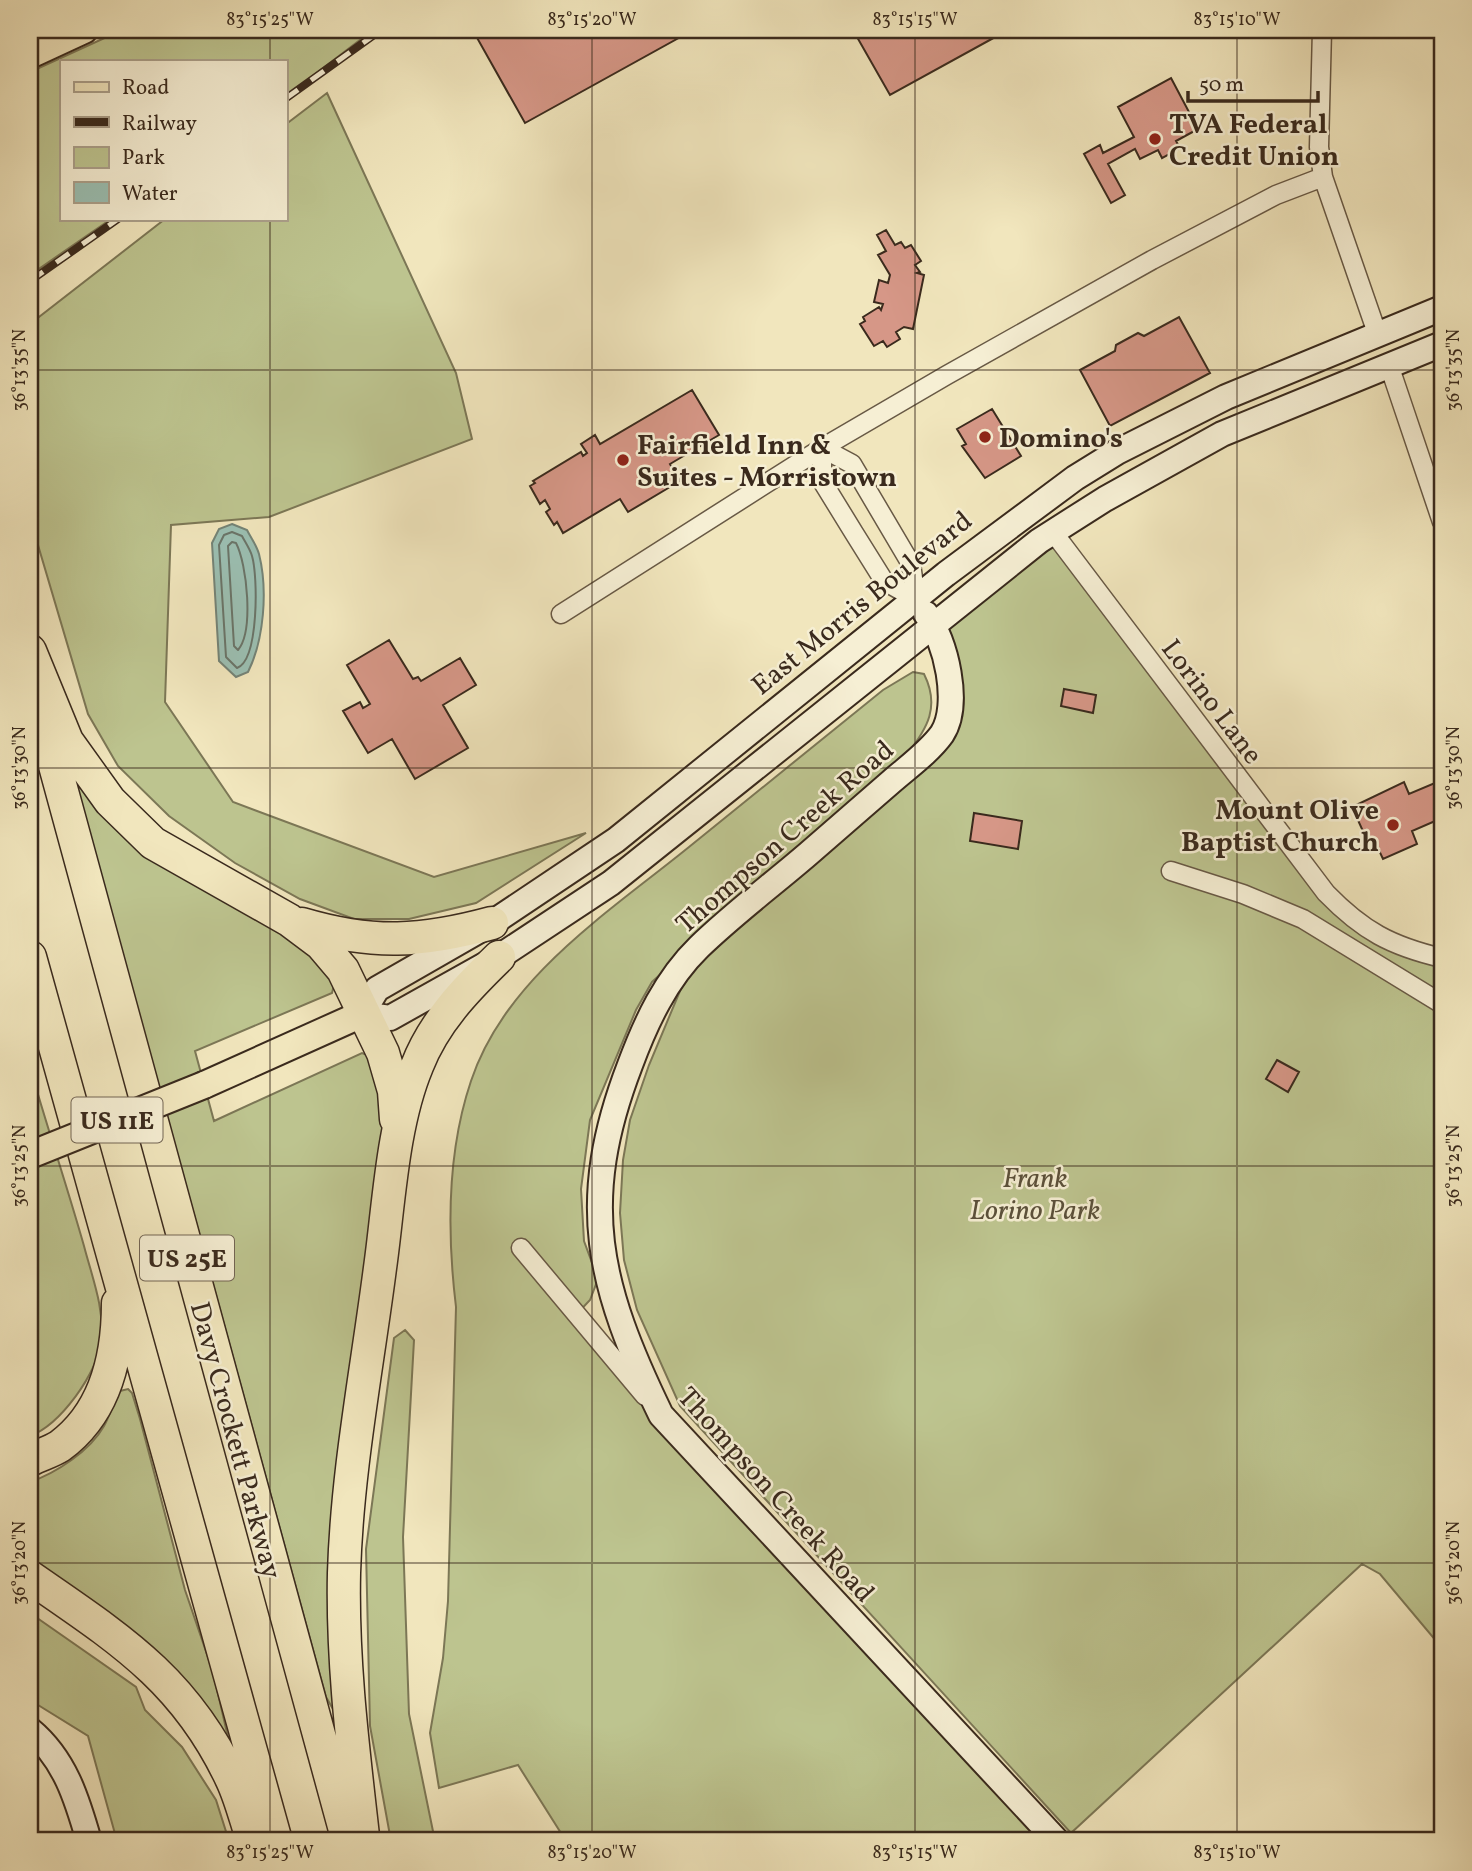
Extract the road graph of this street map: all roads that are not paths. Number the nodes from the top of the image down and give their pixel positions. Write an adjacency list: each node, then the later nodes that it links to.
1 (84, 30): 3 (main road)
2 (1322, 30): 4 (street)
3 (30, 55)
4 (1323, 177): 6 (street); 9 (street)
5 (1442, 308): 6 (main road, East Morris Boulevard)
6 (1377, 333): 8 (main road); 14 (main road, East Morris Boulevard)
7 (1442, 344): 8 (main road)
8 (1389, 365): 11 (street); 12 (main road)
9 (822, 448): 10 (street); 13 (street); 15 (street)
10 (882, 518): 13 (street); 14 (street)
11 (1442, 522)
12 (1053, 532): 16 (main road); 24 (street, Lorino Lane)
13 (854, 533): 14 (street)
14 (916, 599): 16 (main road); 21 (main road, East Morris Boulevard)
15 (561, 614)
16 (935, 626): 23 (main road); 31 (main road, Thompson Creek Road)
17 (30, 651): 20 (highway)
18 (30, 674): 38 (highway, Davy Crockett Parkway / US 25E)
19 (1171, 871): 25 (street)
20 (289, 920): 21 (highway); 26 (highway)
21 (492, 923): 26 (main road, East Morris Boulevard)
22 (30, 957): 30 (highway, US 11E)
23 (499, 957): 26 (main road); 27 (highway)
24 (1442, 958)
25 (1442, 1004)
26 (362, 1014): 27 (highway); 28 (main road, US 11E, bridge)
27 (398, 1140): 39 (highway)
28 (30, 1155)
29 (521, 1248): 31 (street)
30 (118, 1274): 32 (highway); 37 (highway, US 25E)
31 (661, 1415): 40 (main road, Thompson Creek Road)
32 (30, 1460)
33 (30, 1577): 36 (highway)
34 (30, 1730): 35 (main road)
35 (89, 1841)
36 (253, 1841)
37 (276, 1841)
38 (348, 1841)
39 (363, 1841)
40 (1056, 1841)

